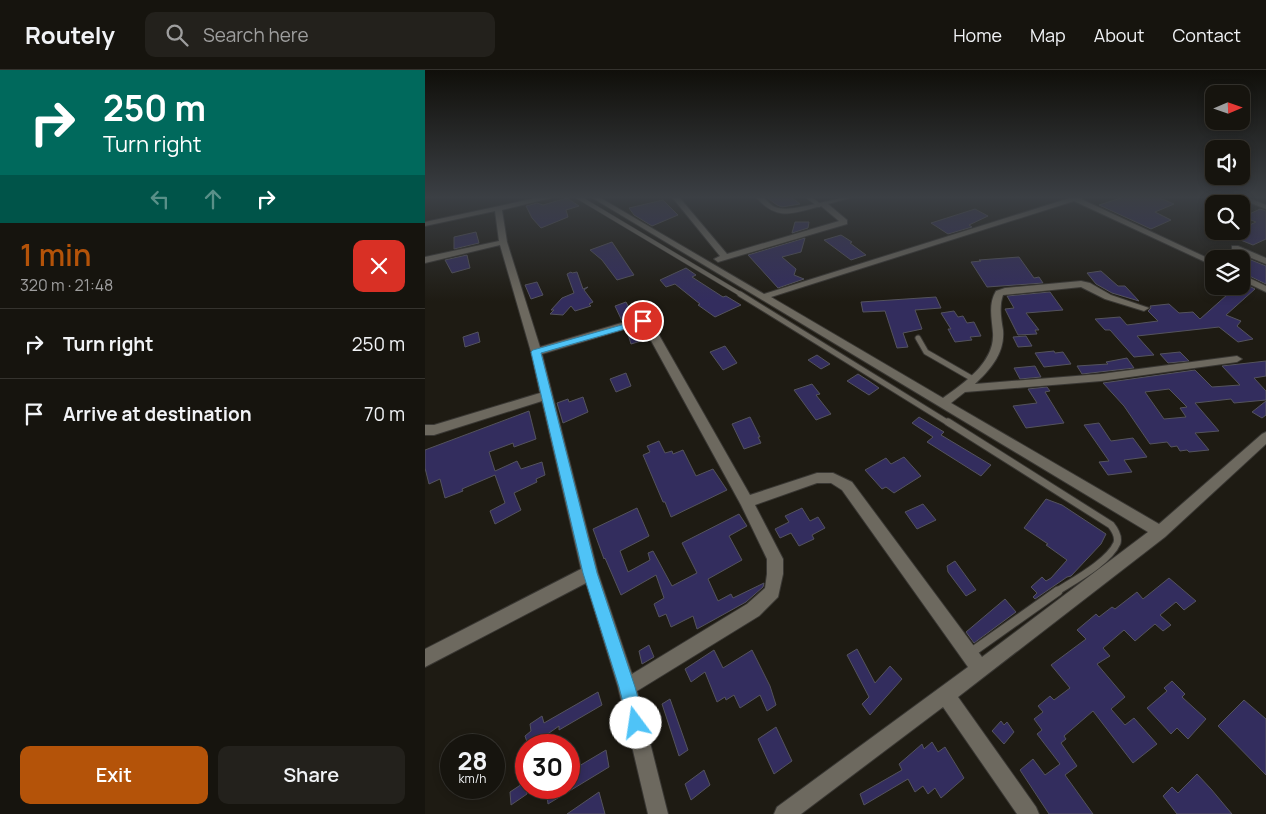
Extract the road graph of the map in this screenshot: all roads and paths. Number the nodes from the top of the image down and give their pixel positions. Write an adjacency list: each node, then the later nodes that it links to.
1 (501, 232): 8 (street)
2 (635, 232): 18 (lane)
3 (652, 232): 14 (street)
4 (704, 232): 10 (street)
5 (810, 232): 10 (street)
6 (971, 232): 19 (street)
7 (1147, 232): 12 (street)
8 (503, 242): 11 (street); 22 (street)
9 (1235, 248): 13 (street)
10 (725, 256): 14 (street)
11 (425, 260)
12 (1205, 260)
13 (1266, 261)
14 (705, 263): 17 (street)
15 (1250, 281): 16 (street)
16 (1266, 289)
17 (750, 290): 18 (lane); 19 (street)
18 (738, 294): 33 (lane)
19 (763, 297): 27 (street)
20 (1144, 308): 24 (street)
21 (918, 338): 24 (lane)
22 (536, 352): 26 (street); 30 (street)
23 (1237, 359): 25 (street)
24 (973, 379): 25 (street)
25 (964, 388): 27 (street)
26 (547, 395): 28 (street); 32 (street)
27 (943, 403): 31 (street)
28 (425, 430)
29 (1266, 437): 31 (street)
30 (747, 502): 33 (street); 36 (street)
31 (1160, 532): 35 (street)
32 (590, 573): 34 (street); 36 (street)
33 (968, 654): 35 (street)
34 (425, 658)
35 (980, 669): 37 (street)
36 (627, 687): 38 (street)
37 (945, 694): 39 (street); 40 (street)
38 (658, 814)
39 (784, 814)
40 (1029, 814)

